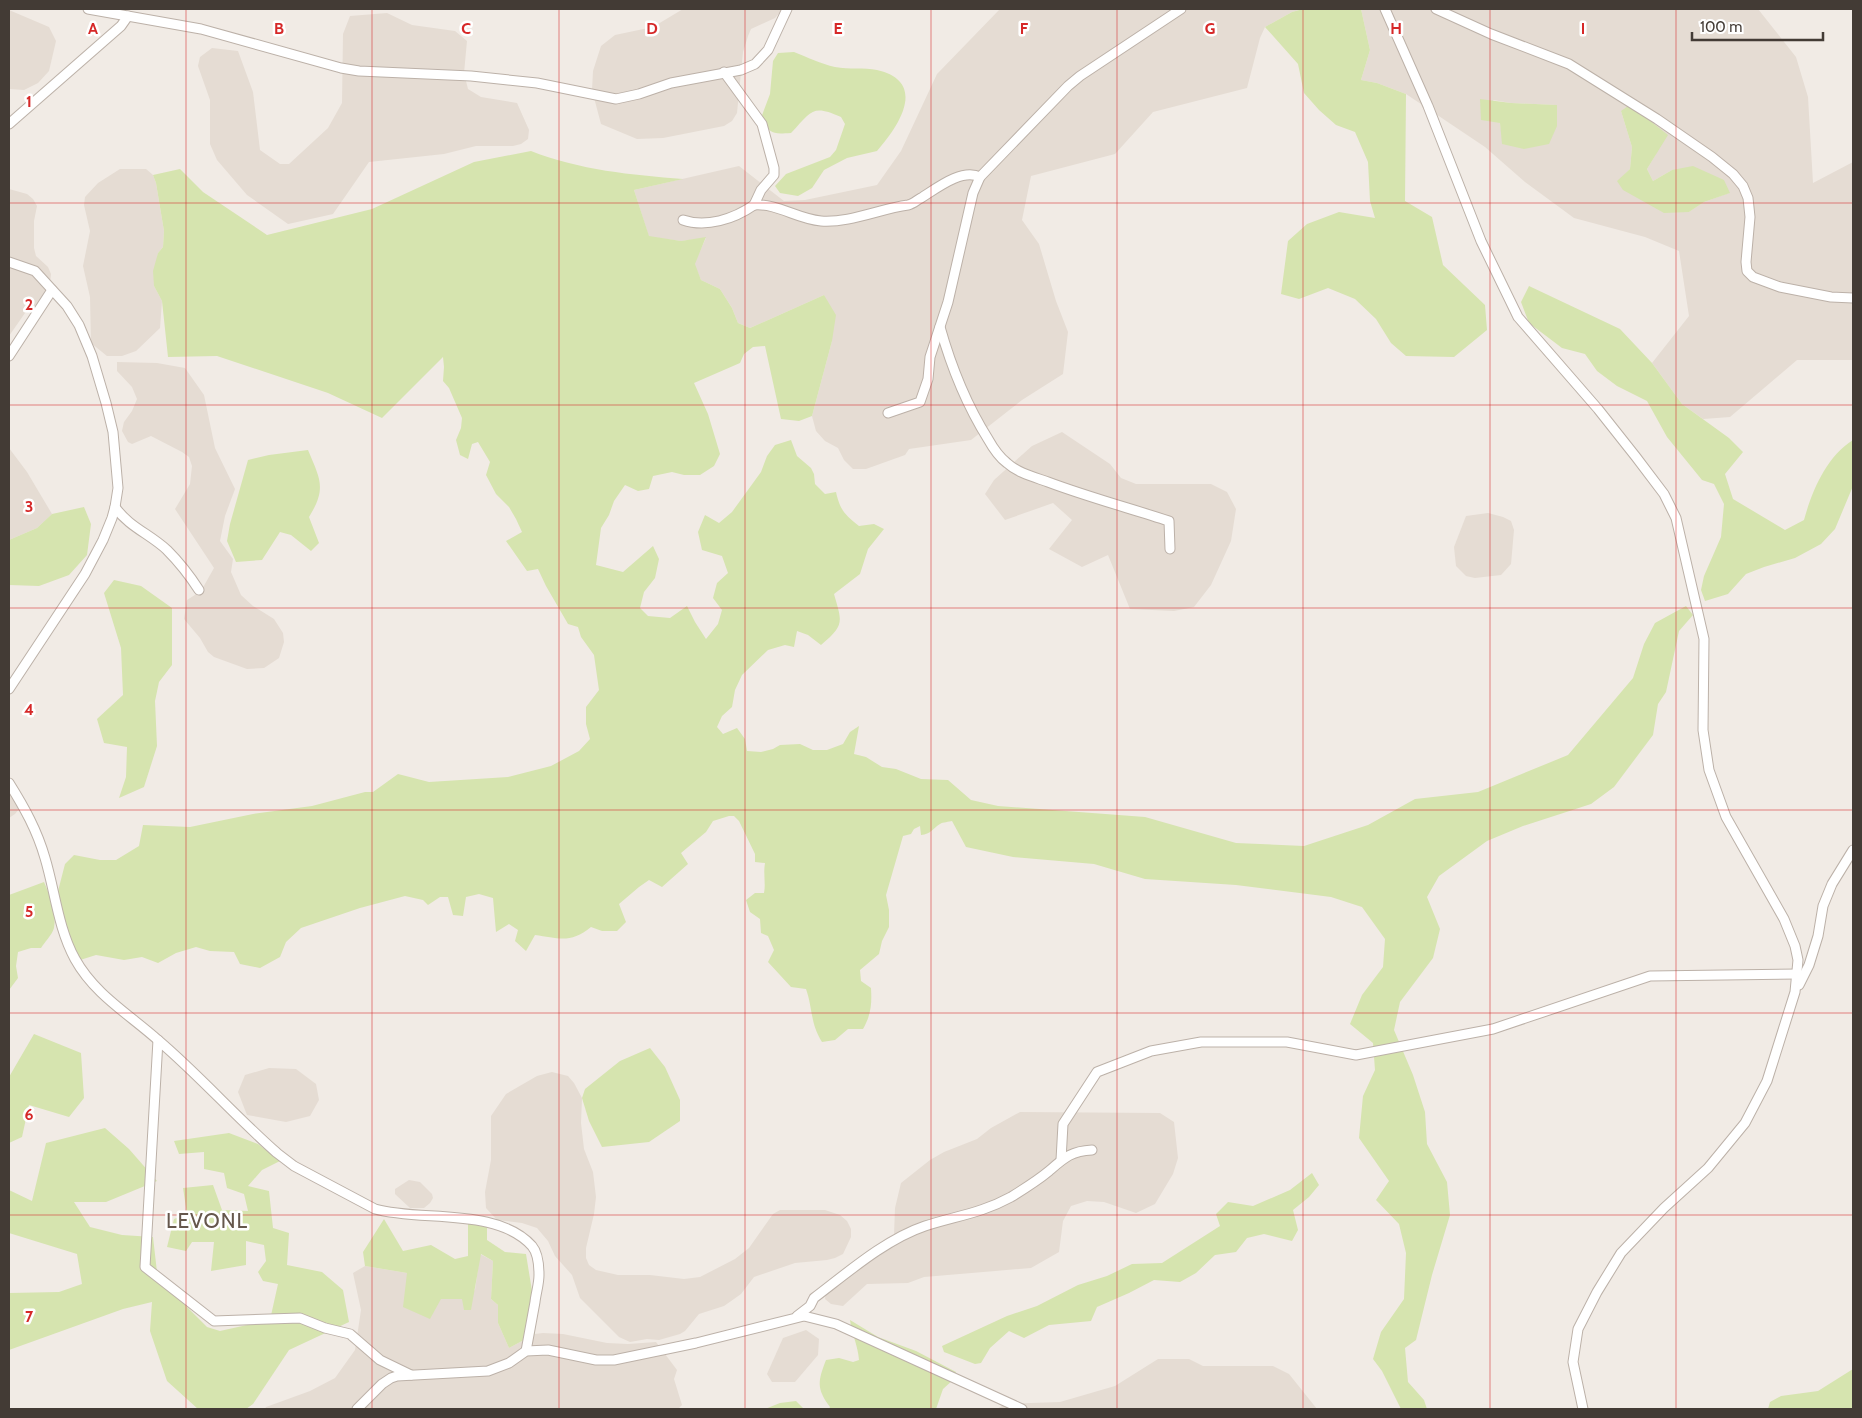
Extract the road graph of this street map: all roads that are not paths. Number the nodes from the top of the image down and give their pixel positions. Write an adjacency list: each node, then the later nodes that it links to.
1 (88, 9): 6 (street)
2 (787, 9): 7 (street)
3 (1182, 9): 9 (street)
4 (1385, 9): 24 (street)
5 (1436, 9): 14 (street)
6 (128, 16): 7 (street); 8 (street)
7 (724, 72): 10 (street)
8 (9, 124)
9 (980, 177): 10 (street); 15 (street)
10 (754, 205): 11 (street)
11 (683, 220)
12 (9, 262): 13 (street)
13 (52, 290): 16 (street); 18 (street)
14 (1853, 298)
15 (940, 327): 17 (street); 19 (street)
16 (9, 356)
17 (888, 413)
18 (115, 507): 20 (street); 21 (street)
19 (1170, 549)
20 (199, 590)
21 (9, 689)
22 (9, 783): 26 (street)
23 (1853, 850): 25 (street)
24 (1798, 974): 25 (street); 28 (street)
25 (1795, 992): 34 (street)
26 (158, 1040): 30 (street); 31 (street)
27 (1092, 1150): 28 (street)
28 (1061, 1160): 29 (street)
29 (795, 1318): 30 (street); 33 (street)
30 (526, 1351): 31 (street)
31 (412, 1375): 32 (street)
32 (357, 1409)
33 (1022, 1409)
34 (1583, 1409)

